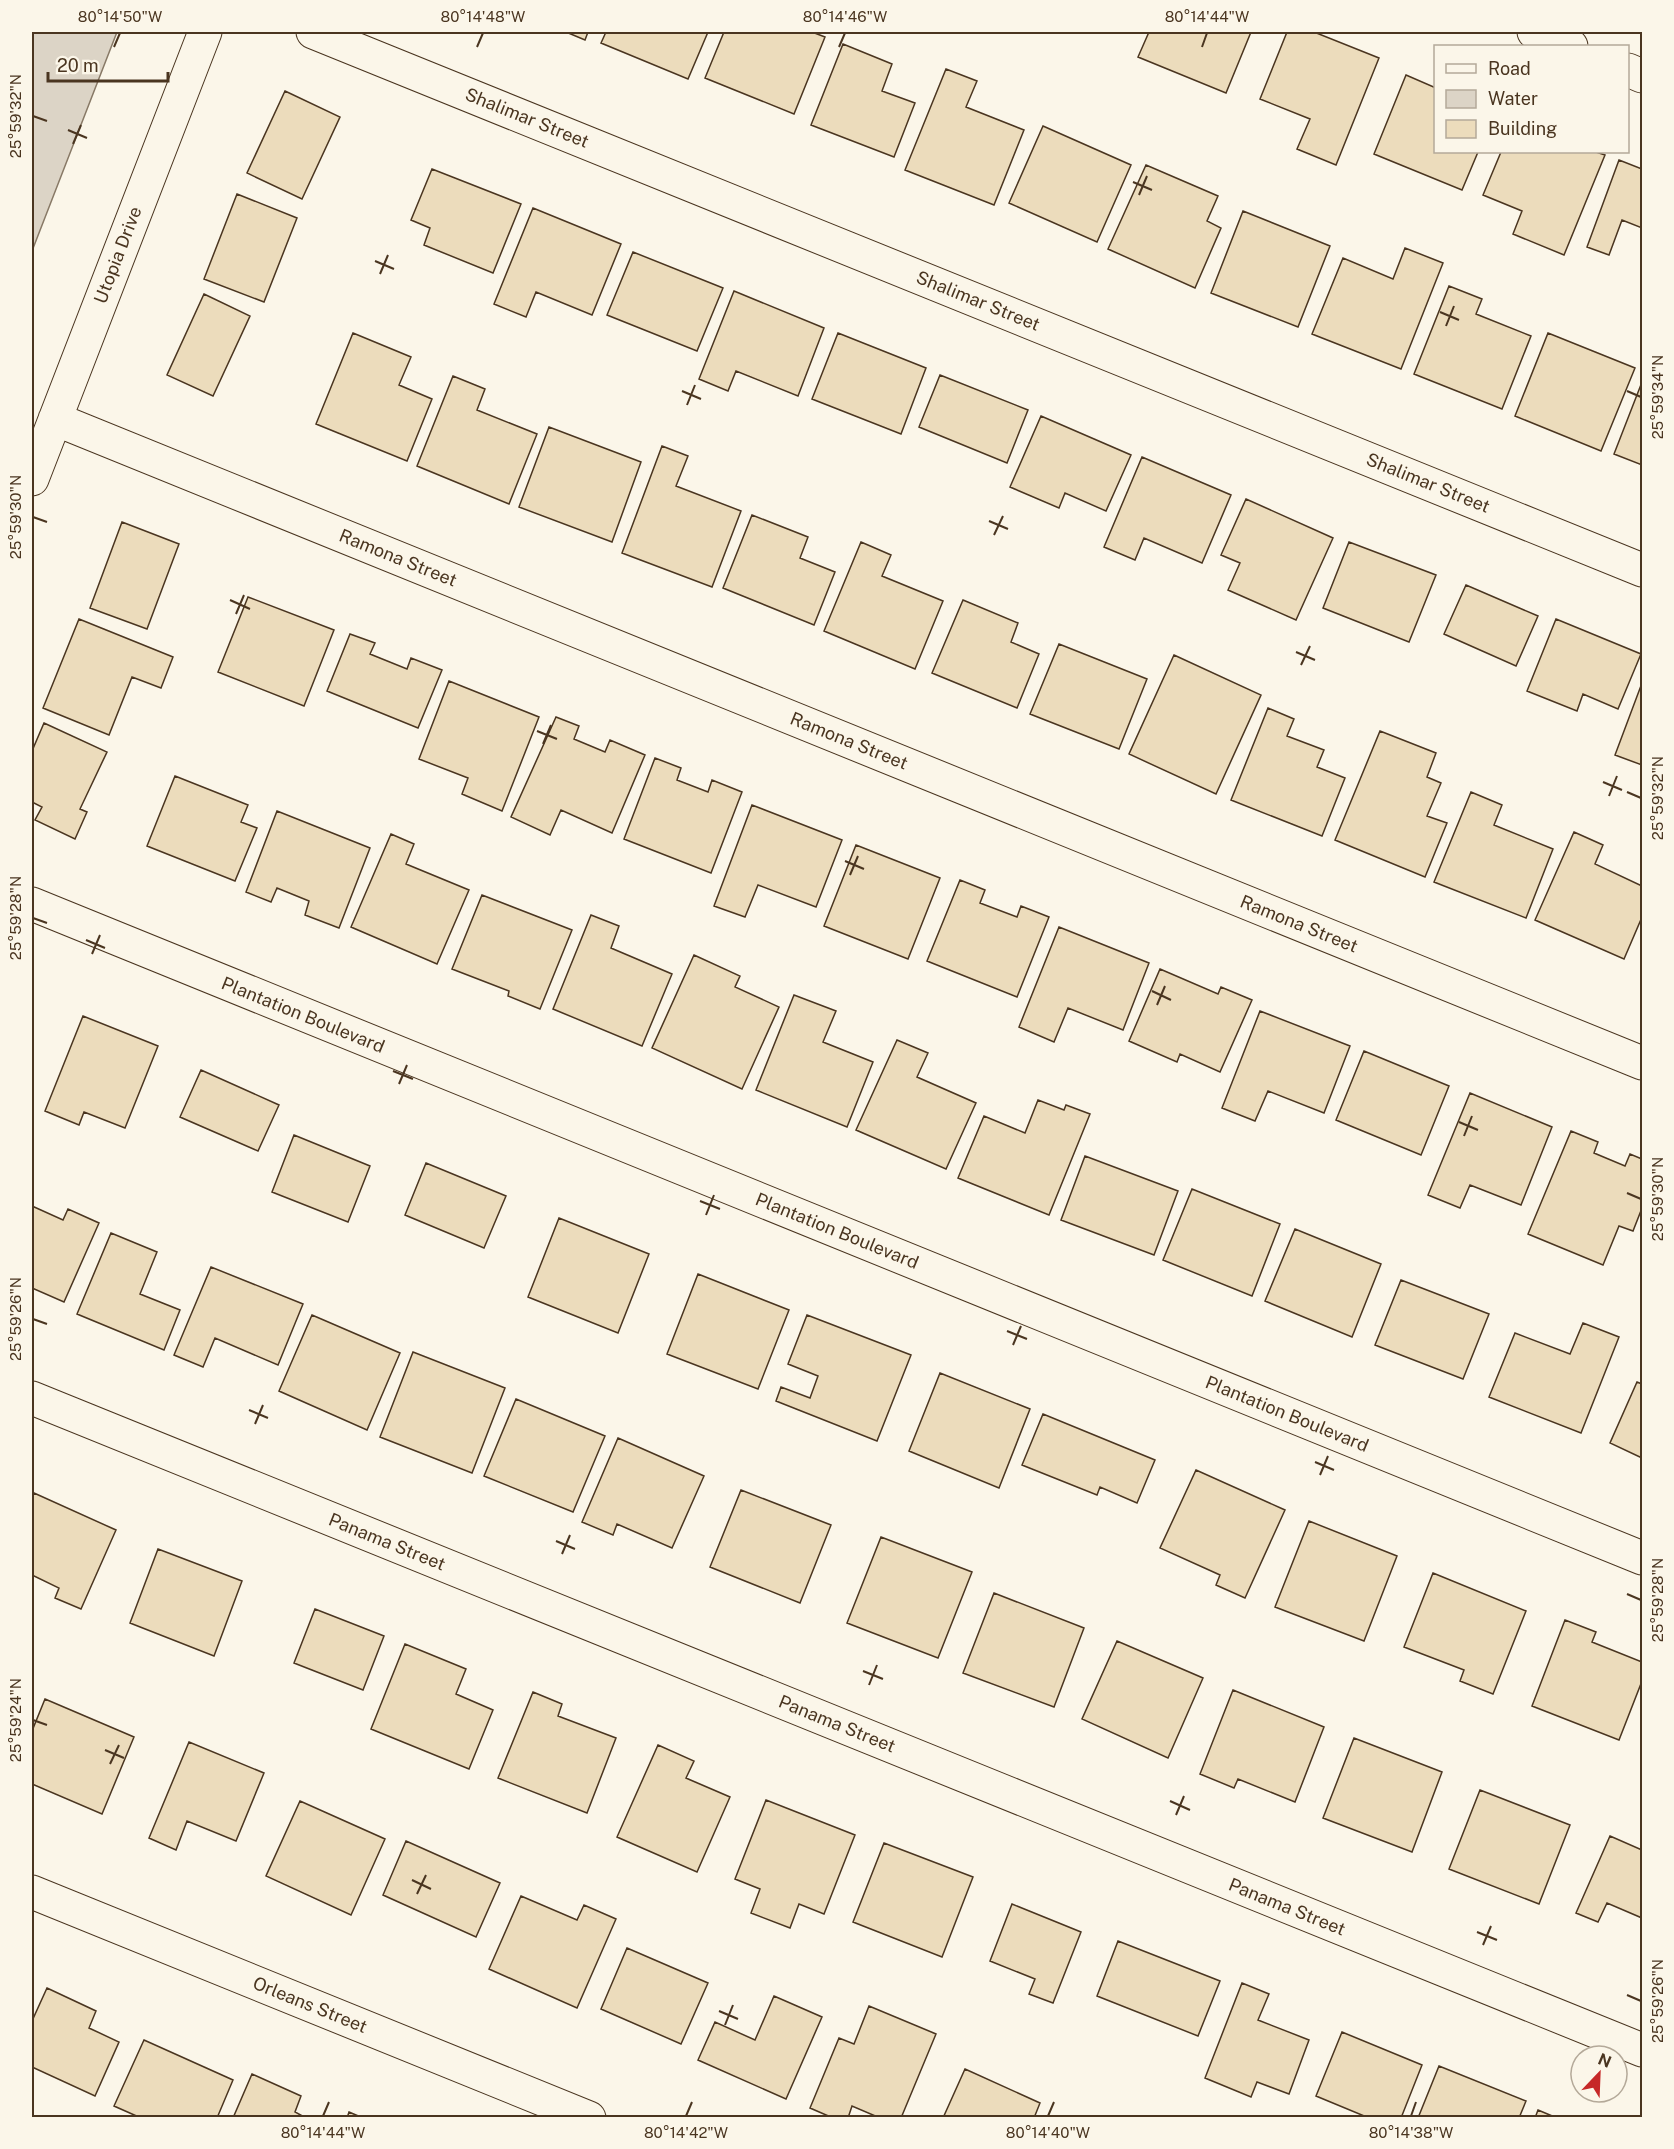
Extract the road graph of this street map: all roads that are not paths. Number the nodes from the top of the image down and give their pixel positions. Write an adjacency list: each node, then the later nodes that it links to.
1 (205, 32): 5 (street, Utopia Drive)
2 (313, 32): 7 (street, Shalimar Street)
3 (1534, 32): 4 (street)
4 (1567, 45)
5 (55, 419): 6 (street, Utopia Drive); 9 (street, Ramona Street)
6 (32, 479)
7 (1642, 570)
8 (32, 904): 11 (street, Plantation Boulevard)
9 (1642, 1063)
10 (32, 1398): 13 (street, Panama Street)
11 (1642, 1558)
12 (32, 1892): 14 (street, Orleans Street)
13 (1642, 2050)
14 (590, 2118)

